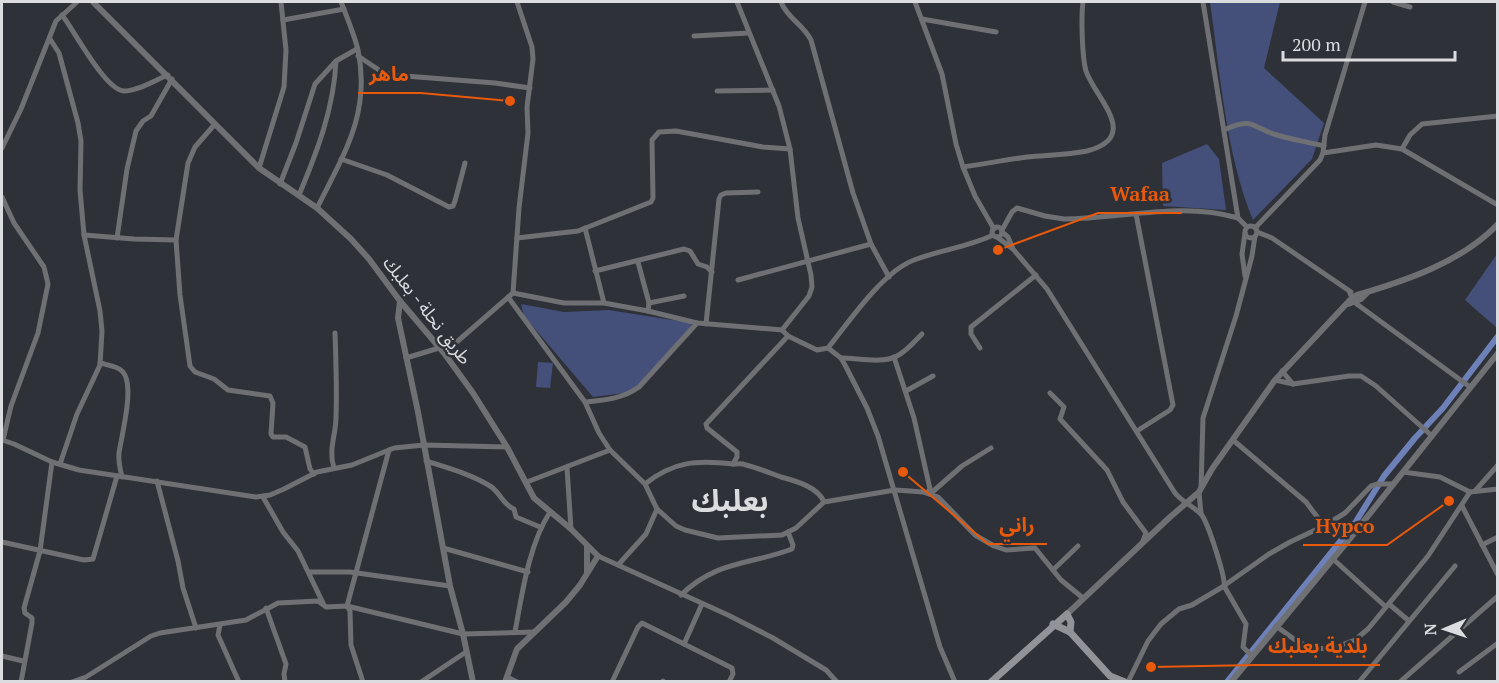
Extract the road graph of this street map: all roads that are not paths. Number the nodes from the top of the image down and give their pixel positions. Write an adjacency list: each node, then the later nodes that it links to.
1 (77, 2): 15 (street)
2 (93, 2): 25 (street, طريق نحلة - بعلبك)
3 (281, 2): 17 (street)
4 (341, 2): 14 (street)
5 (517, 2): 26 (street)
6 (737, 2): 19 (street)
7 (781, 2): 59 (street)
8 (915, 2): 16 (street)
9 (1083, 2): 39 (street)
10 (1203, 2): 31 (street)
11 (1365, 2): 32 (street)
12 (1393, 2): 13 (street)
13 (1410, 7)
14 (344, 9): 17 (street); 22 (street)
15 (62, 15): 21 (street); 25 (street)
16 (922, 19): 18 (street); 39 (street)
17 (283, 20): 40 (street)
18 (996, 32)
19 (749, 33): 20 (street); 27 (street)
20 (693, 36)
21 (50, 39): 33 (street); 55 (street)
22 (357, 49): 23 (street); 24 (street)
23 (358, 56): 26 (street); 37 (street)
24 (336, 61): 41 (street); 43 (street)
25 (170, 77): 30 (street, طريق نحلة - بعلبك); 56 (street)
26 (530, 88): 57 (street)
27 (773, 90): 28 (street); 34 (street)
28 (717, 91)
29 (1497, 116): 35 (street)
30 (215, 124): 40 (street, طريق نحلة - بعلبك); 58 (street)
31 (1224, 130): 32 (street); 48 (street)
32 (1324, 146): 36 (street)
33 (2, 148)
34 (790, 149): 51 (street); 60 (street)
35 (1402, 149): 36 (street); 45 (street)
36 (1323, 153): 53 (street)
37 (341, 159): 38 (street); 46 (street)
38 (465, 163)
39 (963, 167): 52 (street)
40 (259, 168): 41 (street, طريق نحلة - بعلبك)
41 (280, 184): 43 (street, طريق نحلة - بعلبك)
42 (758, 192): 63 (street)
43 (299, 195): 46 (street, طريق نحلة - بعلبك)
44 (2, 197): 103 (street)
45 (1497, 205)
46 (317, 208): 72 (street, طريق نحلة - بعلبك)
47 (1136, 214): 48 (street); 52 (street); 101 (street)
48 (1238, 219): 50 (street)
49 (1497, 224): 70 (street)
50 (1247, 227): 53 (street); 54 (street)
51 (585, 228): 57 (street); 62 (street)
52 (998, 232): 64 (street); 65 (street)
53 (1256, 232): 54 (street); 66 (street); 68 (street)
54 (1245, 233): 66 (street)
55 (84, 235): 56 (street); 92 (street)
56 (117, 238): 58 (street)
57 (517, 238): 69 (street)
58 (176, 240): 118 (street)
59 (871, 244): 60 (street); 65 (street)
60 (808, 260): 67 (street); 80 (street)
61 (638, 262): 62 (street); 63 (street); 75 (street)
62 (596, 272): 74 (street)
63 (712, 272): 79 (street)
64 (1036, 275): 86 (street); 101 (street)
65 (889, 277): 85 (street)
66 (1245, 278): 126 (street)
67 (738, 280)
68 (1349, 291): 70 (street); 73 (street)
69 (511, 295): 74 (street); 87 (street); 100 (street)
70 (1363, 295): 73 (street); 76 (street)
71 (684, 296): 75 (street)
72 (400, 301): 84 (street, طريق نحلة - بعلبك); 90 (street)
73 (1351, 302): 76 (street); 93 (street)
74 (604, 303): 77 (street)
75 (649, 303): 77 (street)
76 (1366, 309): 97 (street)
77 (648, 311): 78 (street)
78 (697, 323): 79 (street); 100 (street)
79 (706, 324): 80 (street)
80 (782, 330): 83 (street)
81 (335, 333): 115 (street)
82 (922, 334): 89 (street)
83 (788, 336): 85 (street); 113 (street)
84 (439, 348): 87 (street, طريق نحلة - بعلبك); 90 (street)
85 (828, 348): 91 (street)
86 (980, 348)
87 (444, 353): 106 (street, طريق نحلة - بعلبك)
88 (1497, 353): 97 (street)
89 (894, 357): 91 (street); 98 (street)
90 (406, 358): 105 (street)
91 (841, 358): 125 (street)
92 (100, 363): 112 (street); 119 (street)
93 (1282, 371): 95 (street); 96 (street)
94 (933, 376): 98 (street)
95 (1275, 380): 96 (street); 104 (street)
96 (1293, 384): 102 (street)
97 (1470, 387): 102 (street)
98 (906, 391): 128 (street)
99 (1050, 393): 142 (street)
100 (585, 402): 109 (street)
101 (1137, 431): 131 (street)
102 (1432, 436): 117 (street)
103 (2, 440): 111 (street)
104 (1233, 440): 126 (street); 136 (street)
105 (424, 445): 106 (street); 108 (street); 110 (street)
106 (507, 447): 121 (street, طريق نحلة - بعلبك)
107 (991, 448): 128 (street)
108 (389, 450): 115 (street); 155 (street)
109 (610, 450): 116 (street); 122 (street)
110 (426, 461): 137 (street); 146 (street)
111 (52, 462): 112 (street); 147 (street)
112 (60, 464): 119 (street)
113 (732, 464): 122 (street); 130 (street)
114 (1497, 465): 127 (street)
115 (334, 468): 118 (street)
116 (567, 468): 121 (street); 138 (street)
117 (1403, 472): 123 (street); 127 (street)
118 (314, 474): 129 (street)
119 (119, 476): 120 (street); 147 (street)
120 (157, 481): 129 (street); 173 (street)
121 (527, 482): 134 (street, طريق نحلة - بعلبك)
122 (645, 484): 133 (street)
123 (1393, 484): 136 (street); 149 (street)
124 (1497, 489): 127 (street)
125 (895, 490): 128 (street); 130 (street); 198 (street)
126 (1200, 491): 131 (street); 135 (street)
127 (1472, 492): 132 (street)
128 (928, 493): 152 (street)
129 (263, 497): 153 (street)
130 (824, 502): 139 (street)
131 (1186, 504): 135 (street); 142 (street)
132 (1461, 506): 144 (street); 165 (street)
133 (657, 509): 139 (street); 150 (street)
134 (550, 512): 137 (street); 138 (street, طريق نحلة - بعلبك)
135 (1201, 514): 159 (street)
136 (1324, 526): 159 (street)
137 (540, 527): 154 (street)
138 (571, 529): 143 (street, طريق نحلة - بعلبك)
139 (788, 532): 160 (street)
140 (1497, 537): 144 (street)
141 (2, 542): 147 (street)
142 (1143, 543): 162 (street)
143 (587, 545): 148 (street, طريق نحلة - بعلبك); 156 (street)
144 (1482, 545): 157 (street)
145 (1078, 546): 152 (street)
146 (443, 548): 154 (street); 158 (street)
147 (40, 551): 183 (street)
148 (598, 556): 150 (street); 156 (street)
149 (1333, 559): 165 (street); 172 (street)
150 (618, 565): 160 (street)
151 (1455, 566): 169 (street)
152 (1053, 570): 162 (street)
153 (310, 572): 155 (street); 166 (street)
154 (528, 572): 174 (street)
155 (356, 573): 158 (street); 164 (street)
156 (587, 573): 175 (street)
157 (1497, 575)
158 (450, 586): 177 (street)
159 (1224, 586): 181 (street); 200 (street)
160 (681, 595): 163 (street)
161 (1497, 596): 203 (street)
162 (1083, 598): 168 (street)
163 (702, 604): 179 (street); 197 (street)
164 (347, 606): 166 (street); 177 (street); 191 (street)
165 (1388, 606): 169 (street); 172 (street)
166 (326, 607): 167 (street)
167 (266, 608): 171 (street); 190 (street)
168 (1066, 614): 170 (main road); 176 (main road)
169 (1409, 621): 202 (street)
170 (1053, 624): 176 (main road); 199 (main road)
171 (220, 625): 173 (street); 189 (street)
172 (1276, 626): 181 (street)
173 (196, 628): 185 (street)
174 (515, 632): 175 (street); 177 (street)
175 (535, 632): 186 (street)
176 (1070, 632): 200 (main road)
177 (463, 634): 180 (street)
178 (1497, 643): 184 (street)
179 (684, 644): 195 (street); 196 (street)
180 (466, 652): 192 (street); 193 (street)
181 (1250, 655): 201 (street)
182 (2, 656): 183 (street)
183 (23, 662): 187 (street)
184 (1459, 672)
185 (86, 679): 188 (street)
186 (506, 679): 194 (street)
187 (21, 681)
188 (72, 681)
189 (239, 681)
190 (285, 681)
191 (363, 681)
192 (421, 681)
193 (473, 681)
194 (517, 681)
195 (612, 681)
196 (729, 681)
197 (837, 681)
198 (955, 681)
199 (991, 681)
200 (1121, 681)
201 (1231, 681)
202 (1359, 681)
203 (1400, 681)

